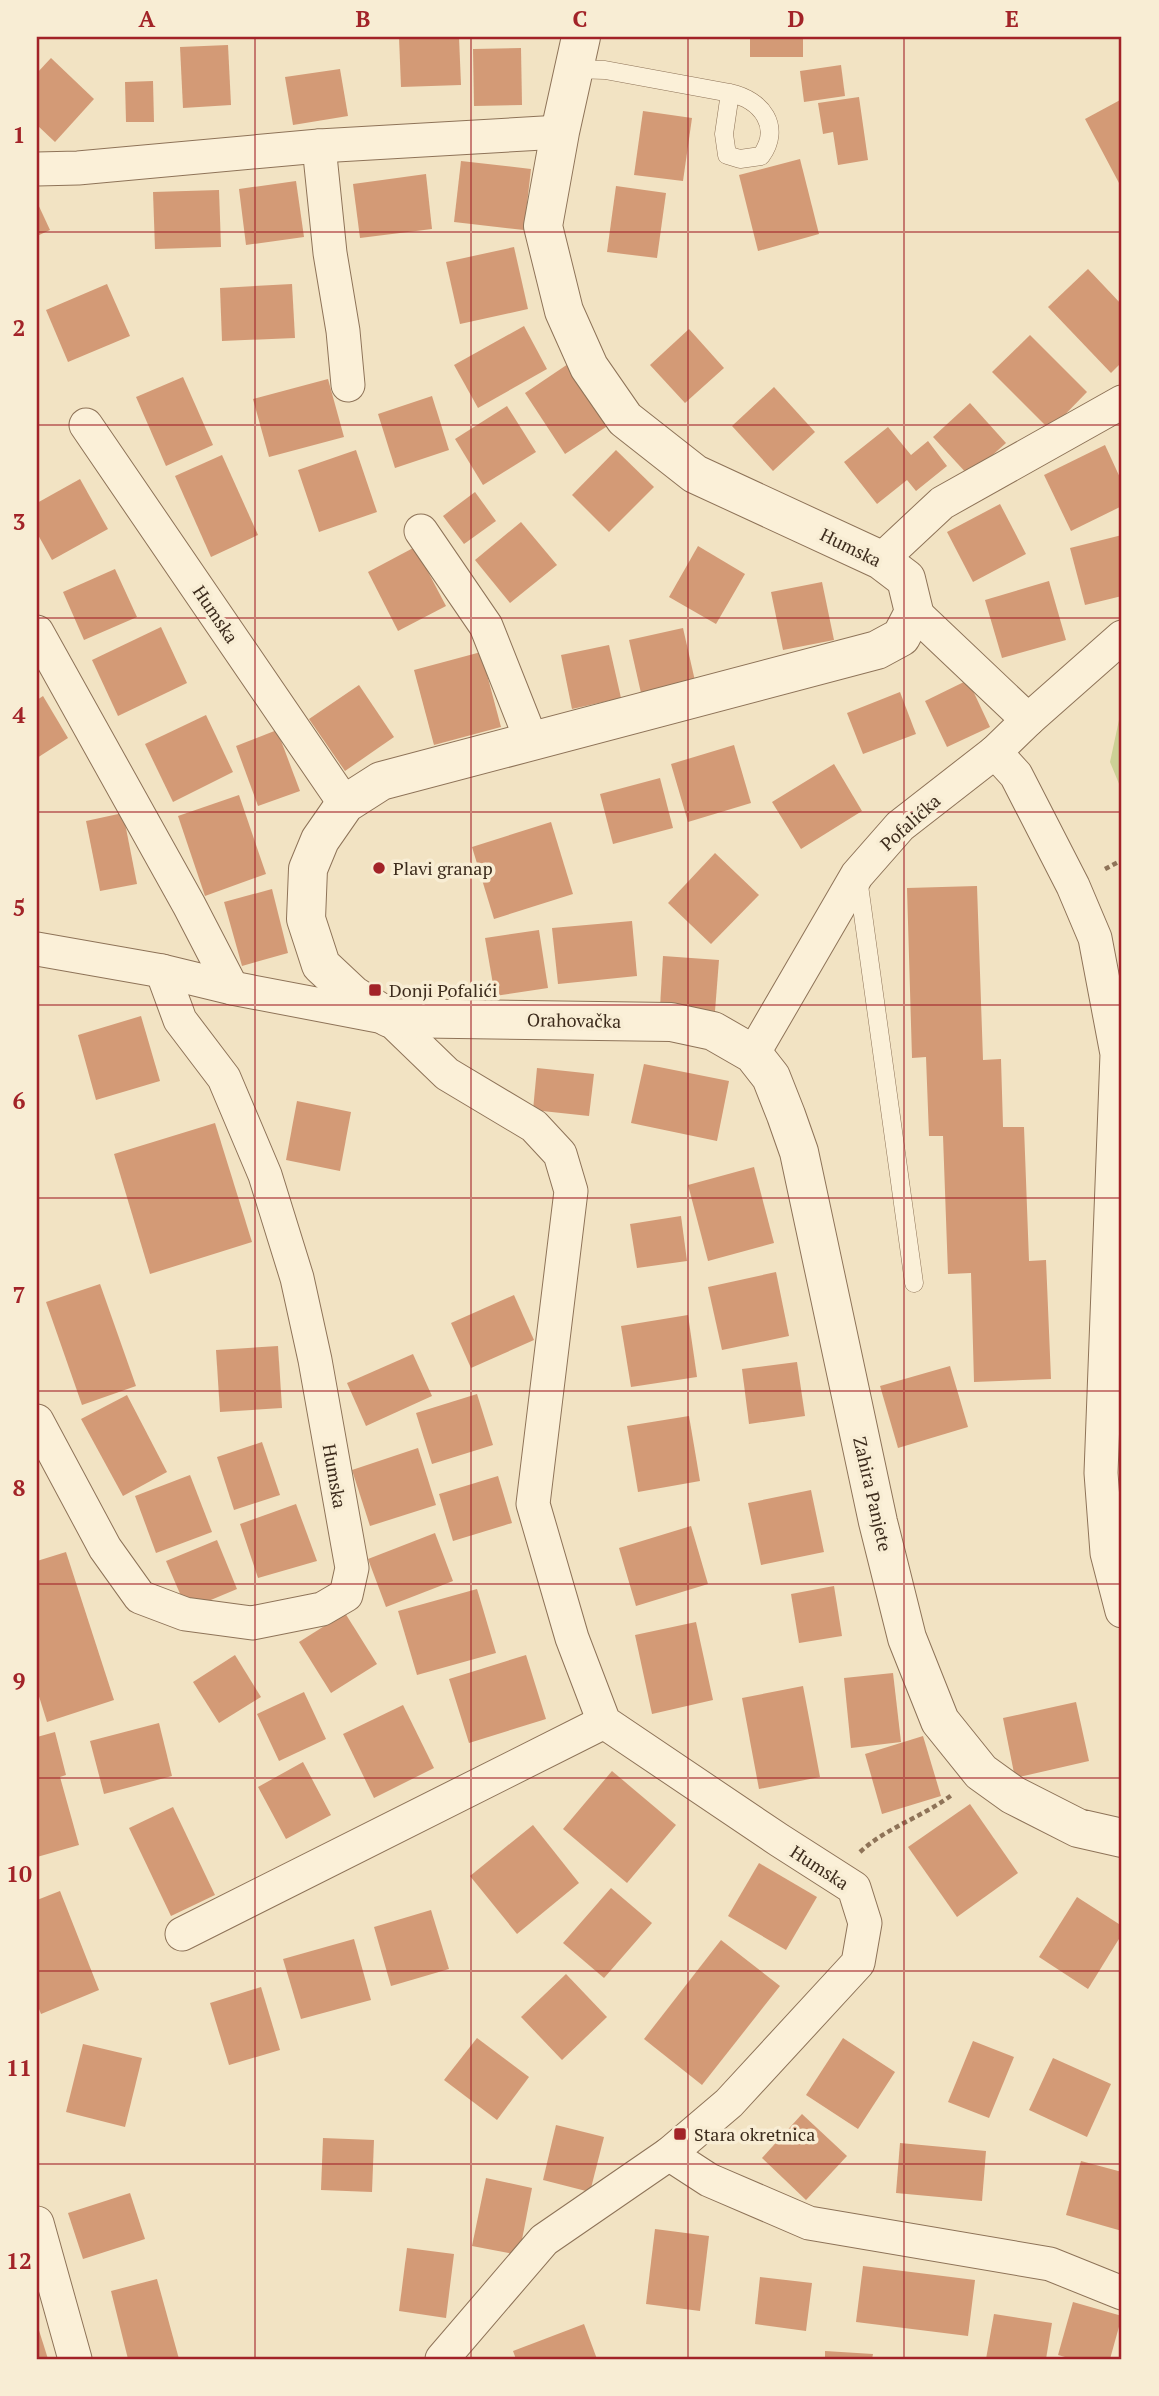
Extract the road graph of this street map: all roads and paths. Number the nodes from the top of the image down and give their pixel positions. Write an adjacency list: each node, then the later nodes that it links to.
1 (577, 53): 2 (lane); 3 (street, Humska)
2 (730, 93)
3 (560, 132): 4 (street); 10 (street, Humska)
4 (318, 146): 5 (street); 6 (street)
5 (37, 169)
6 (348, 384)
7 (1122, 401): 10 (street)
8 (86, 425): 17 (street, Humska)
9 (421, 531): 15 (street)
10 (881, 560): 11 (street, Humska)
11 (914, 612): 14 (street); 15 (street)
12 (37, 632): 21 (street)
13 (1122, 637): 14 (street, Pofalićka)
14 (1028, 720): 16 (street, Pofalićka)
15 (532, 741): 17 (street)
16 (995, 752): 18 (street, Pofalićka); 26 (street)
17 (345, 804): 22 (street)
18 (858, 875): 23 (street, Pofalićka); 24 (lane)
19 (37, 949): 20 (street)
20 (162, 971): 21 (street); 25 (street, Humska)
21 (232, 988): 22 (street)
22 (389, 1018): 23 (street, Orahovačka); 27 (street)
23 (753, 1054): 28 (street, Zahira Panjete)
24 (914, 1283)
25 (37, 1421)
26 (1122, 1611)
27 (604, 1722): 30 (street, Humska); 31 (street)
28 (981, 1772): 29 (street, Zahira Panjete); 30 (path)
29 (1122, 1839)
30 (834, 1875): 32 (street, Humska)
31 (182, 1934)
32 (670, 2154): 34 (street); 36 (street, Humska)
33 (37, 2223): 35 (street)
34 (1122, 2293)
35 (75, 2359)
36 (442, 2359)

